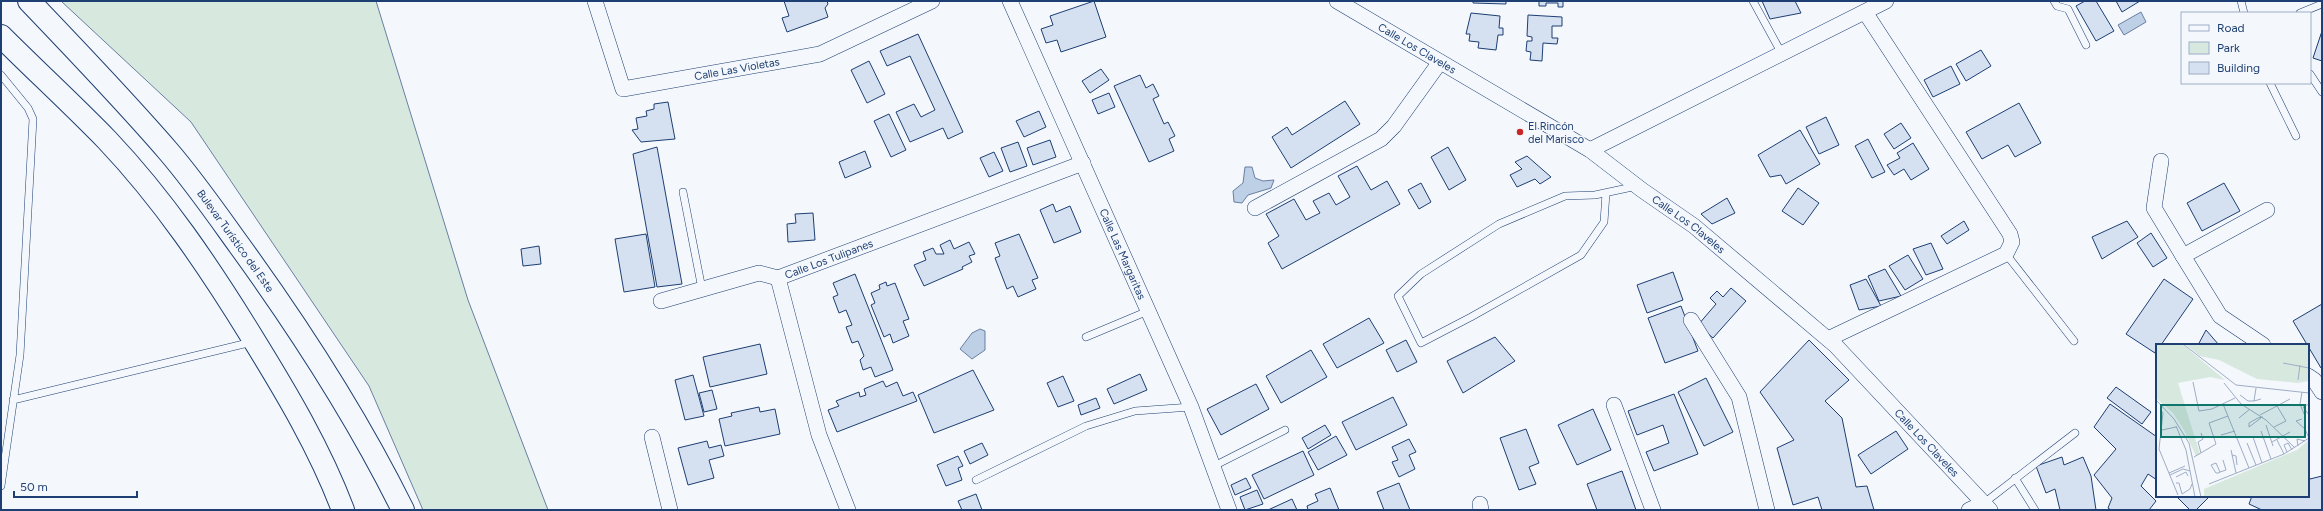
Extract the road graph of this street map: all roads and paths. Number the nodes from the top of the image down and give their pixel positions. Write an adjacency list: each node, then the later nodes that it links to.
1 (29, 1): 57 (highway, Bulevar Turístico del Este)
2 (595, 1): 3 (street, Calle Las Violetas)
3 (932, 1)
4 (1010, 1): 25 (street, Calle Las Margaritas)
5 (1337, 1): 17 (street, Calle Los Claveles)
6 (1753, 1): 16 (lane)
7 (1886, 1): 11 (street)
8 (2054, 1): 15 (lane)
9 (2241, 1): 12 (lane)
10 (2322, 4): 13 (lane)
11 (1865, 12): 16 (street); 31 (street)
12 (2244, 12)
13 (2302, 12)
14 (3, 43): 41 (highway)
15 (2086, 45)
16 (1782, 54): 23 (street)
17 (1440, 62): 23 (street, Calle Los Claveles); 29 (street)
18 (1, 75): 45 (lane)
19 (2311, 76): 21 (lane)
20 (2270, 84): 22 (lane)
21 (2322, 92)
22 (2296, 136)
23 (1590, 150): 26 (street, Calle Los Claveles)
24 (2161, 161): 32 (street)
25 (1083, 163): 33 (street, Calle Los Tulipanes); 36 (street, Calle Las Margaritas)
26 (1637, 186): 28 (lane); 39 (street, Calle Los Claveles)
27 (683, 192): 34 (lane)
28 (1606, 193): 28 (lane)
29 (1255, 208)
30 (2267, 210): 32 (street)
31 (2006, 254): 39 (street); 40 (lane)
32 (2182, 256): 42 (street)
33 (778, 278): 34 (street); 59 (street, Calle Los Tulipanes)
34 (702, 289): 35 (street)
35 (661, 301)
36 (1148, 311): 38 (lane); 47 (street, Calle Las Margaritas)
37 (1691, 320): 62 (street)
38 (1086, 337)
39 (1828, 339): 55 (street, Calle Los Claveles)
40 (2074, 341)
41 (255, 342): 45 (lane); 56 (highway)
42 (2262, 344)
43 (2309, 377): 44 (street)
44 (2322, 392)
45 (13, 400): 54 (lane)
46 (1614, 405): 61 (street)
47 (1191, 407): 51 (street, Calle Las Margaritas); 53 (lane)
48 (1285, 430): 51 (lane)
49 (2075, 433): 52 (lane)
50 (652, 437): 58 (street)
51 (1214, 466): 60 (street, Calle Las Margaritas)
52 (2015, 478): 55 (lane); 64 (lane)
53 (976, 480)
54 (1, 486)
55 (1987, 506): 63 (street)
56 (343, 510)
57 (403, 510)
58 (670, 510)
59 (848, 510)
60 (1229, 510)
61 (1653, 510)
62 (1767, 510)
63 (1969, 510)
64 (2035, 510)

